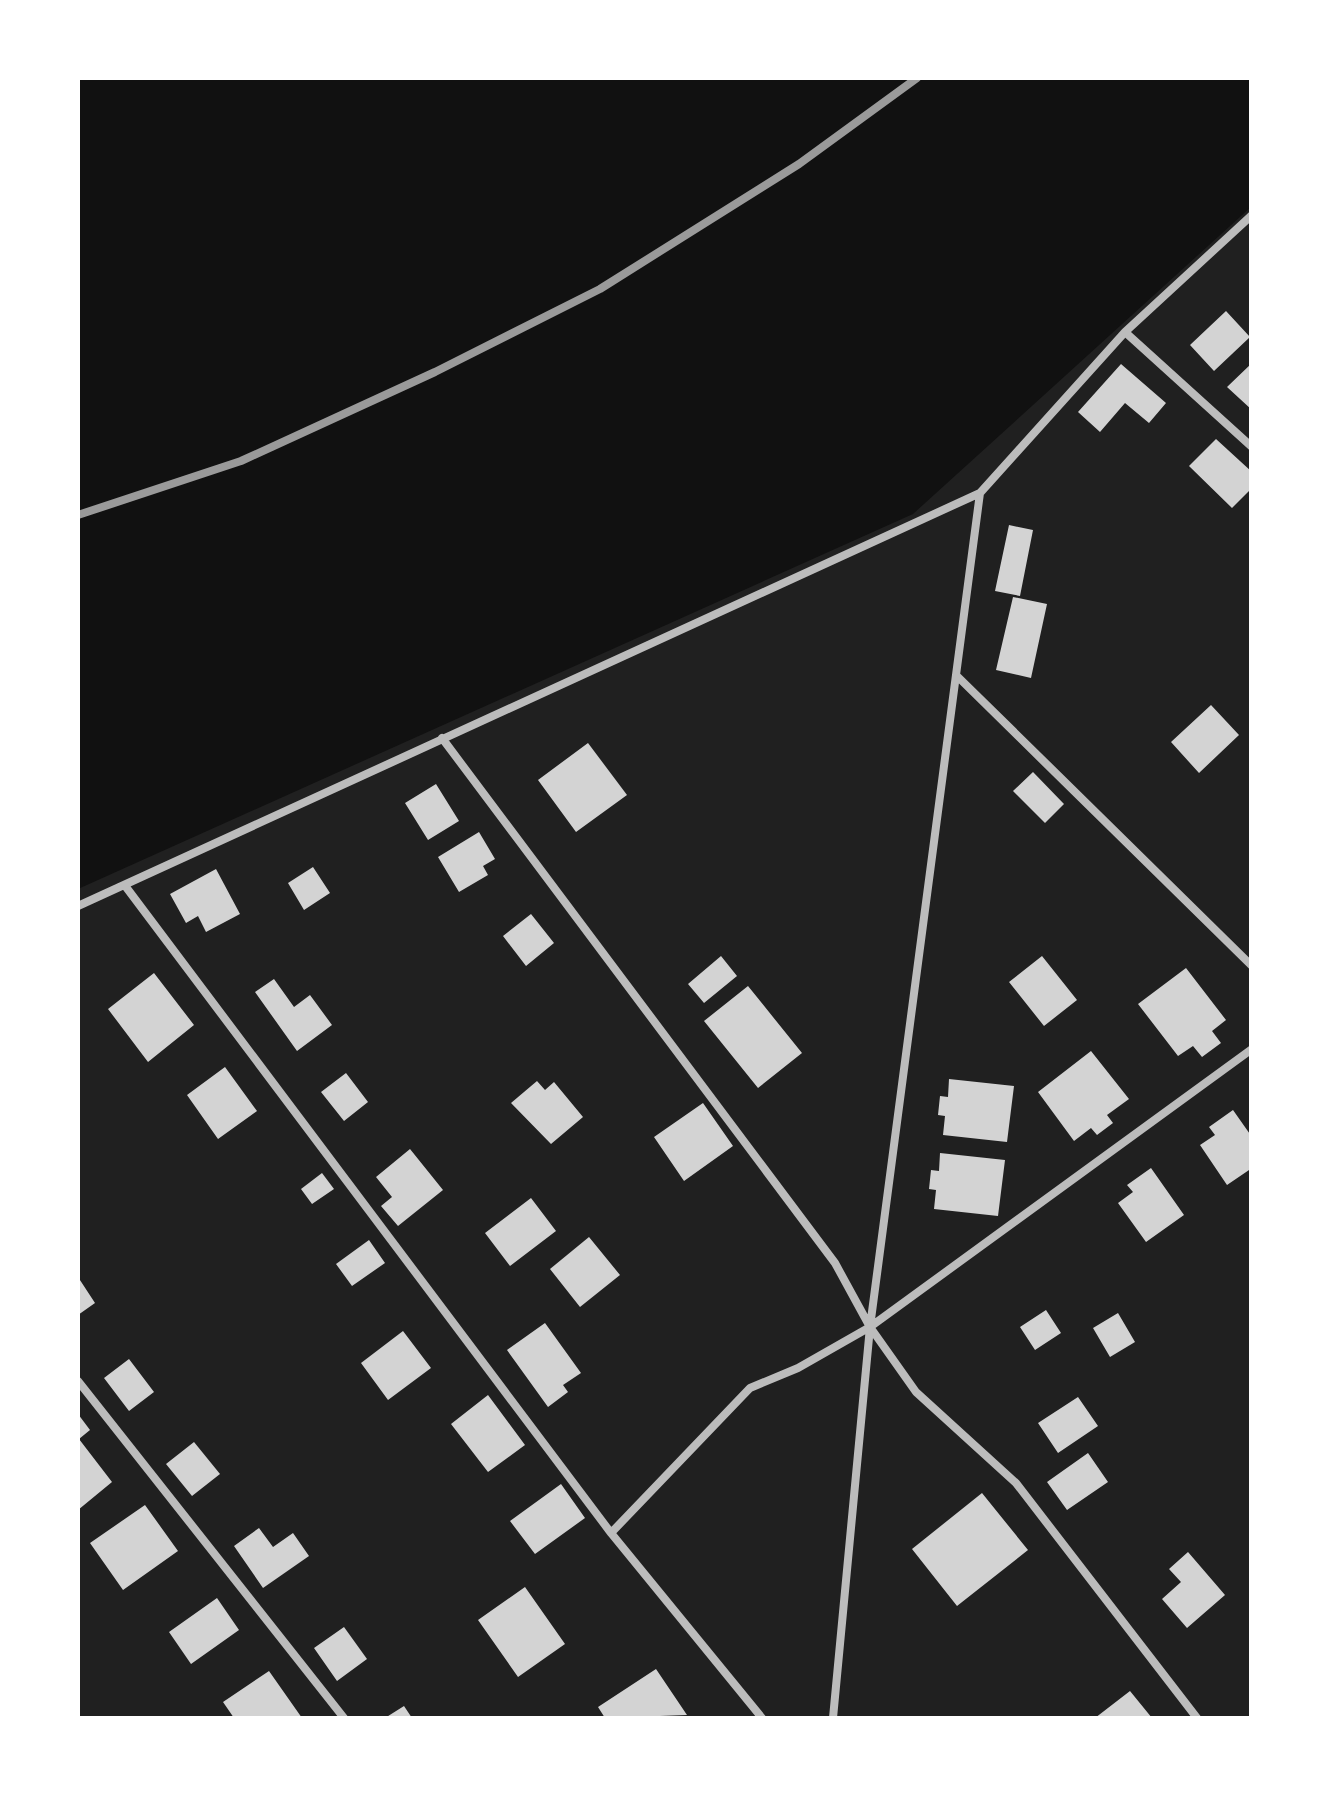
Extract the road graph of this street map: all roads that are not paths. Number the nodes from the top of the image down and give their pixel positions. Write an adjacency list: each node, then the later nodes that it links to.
1 (1252, 215): 2 (lane)
2 (1125, 332): 3 (lane); 4 (lane)
3 (1252, 447)
4 (980, 493): 5 (lane); 6 (lane)
5 (958, 676): 9 (lane); 11 (lane)
6 (442, 738): 7 (lane); 11 (lane)
7 (126, 888): 8 (lane); 13 (lane)
8 (78, 906)
9 (1252, 966)
10 (1252, 1049): 11 (lane)
11 (870, 1327): 13 (lane); 16 (lane); 17 (lane)
12 (78, 1381): 14 (lane)
13 (611, 1534): 15 (lane)
14 (344, 1718)
15 (762, 1718)
16 (833, 1718)
17 (1198, 1718)

